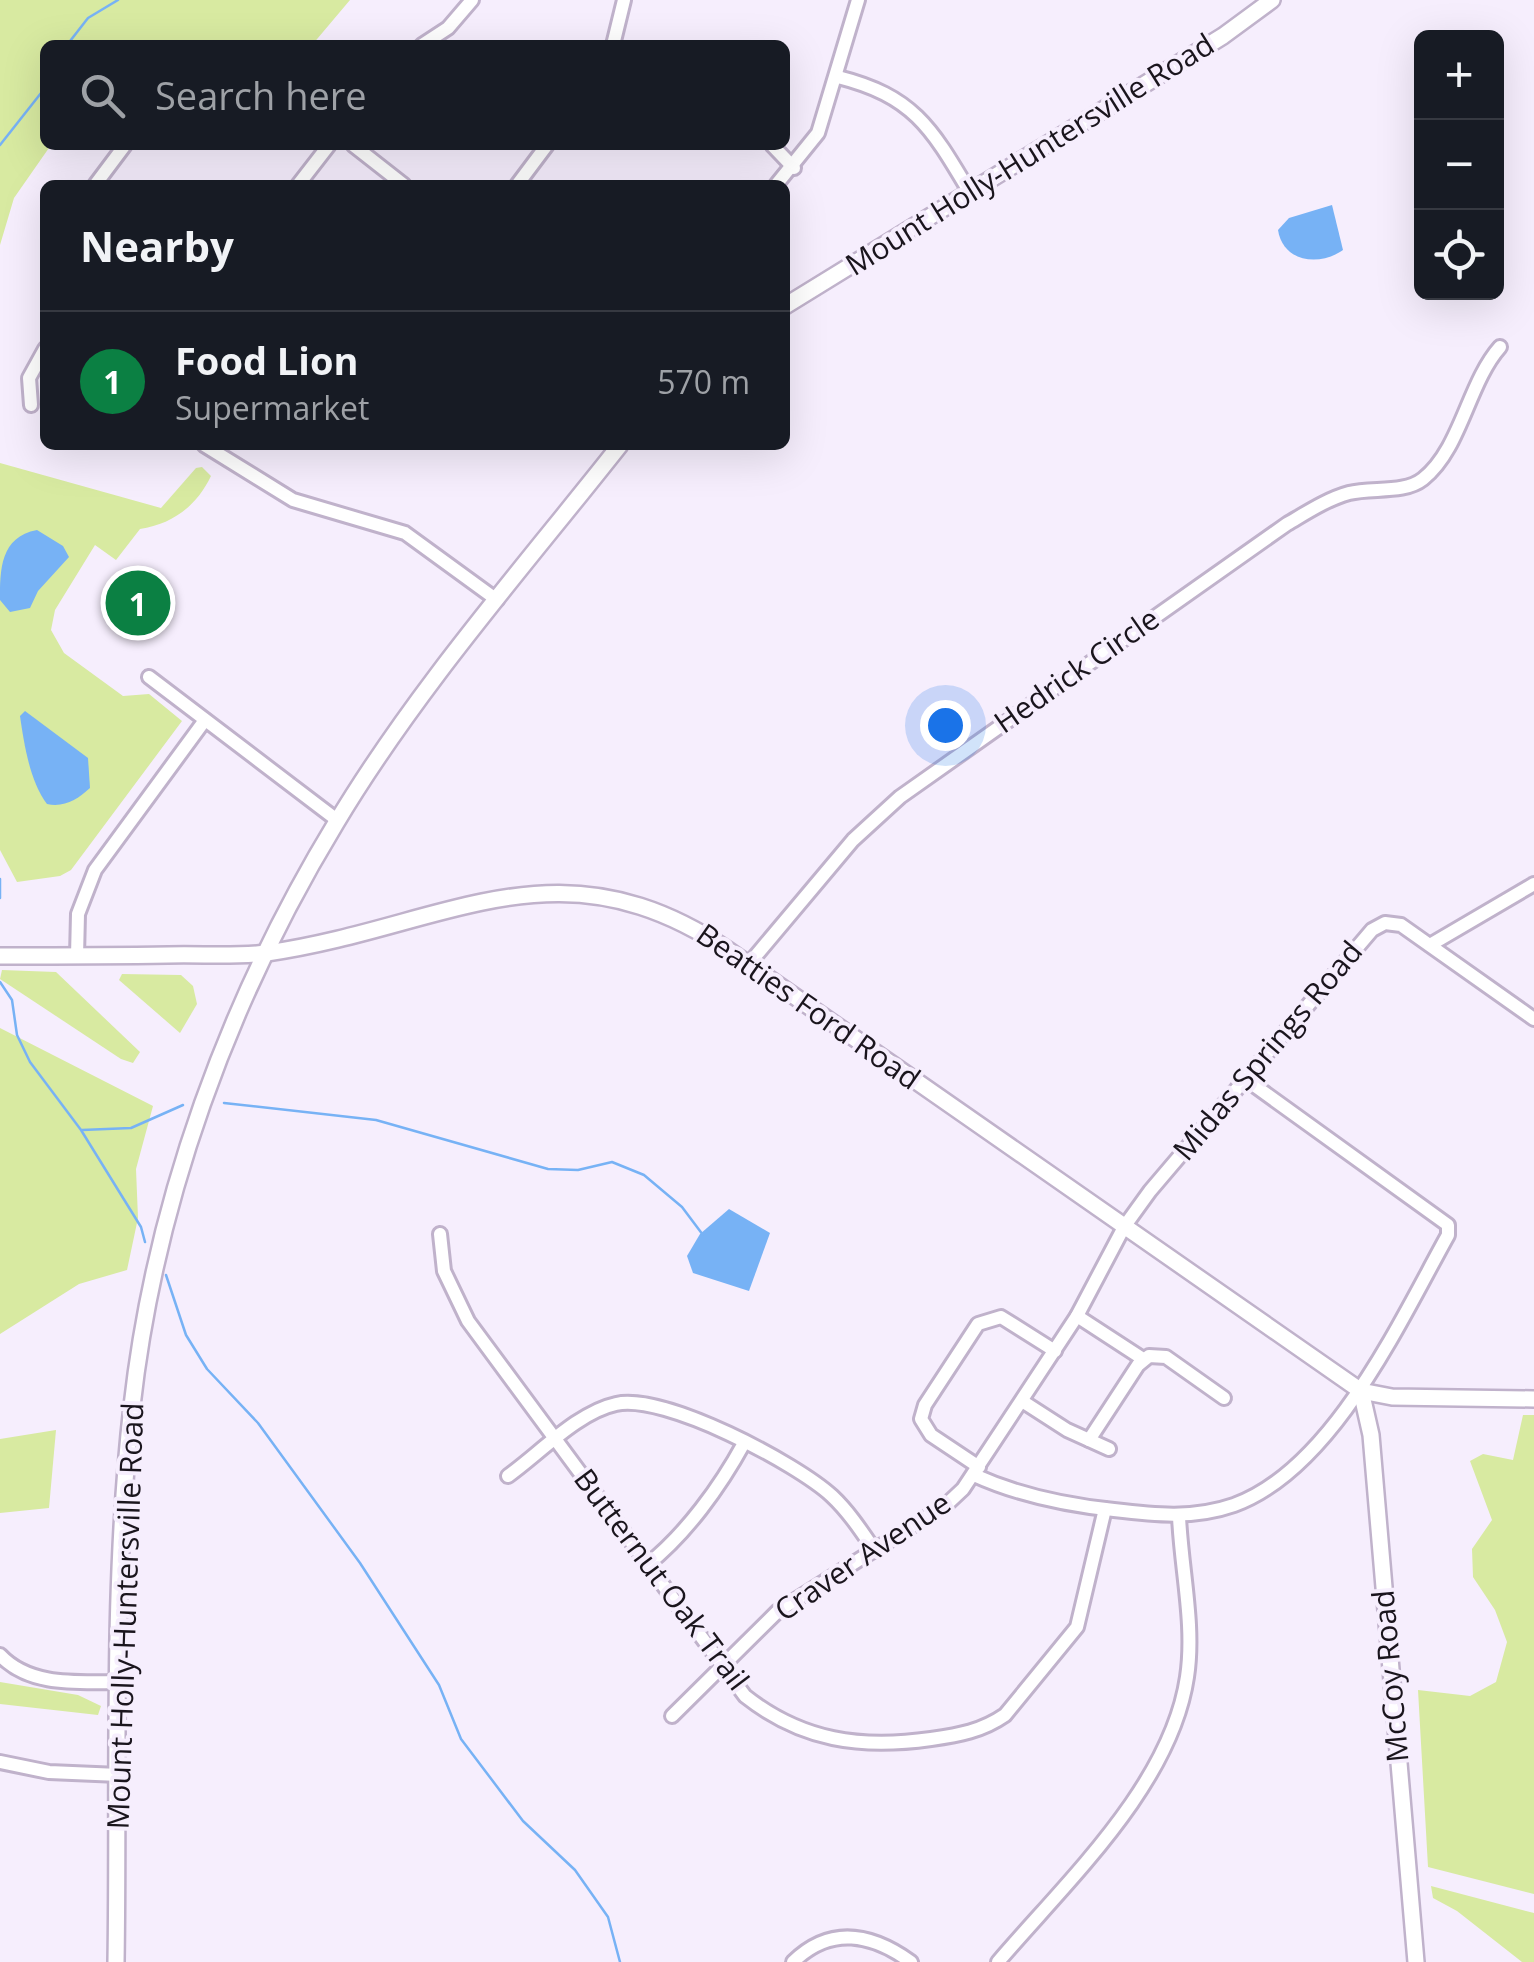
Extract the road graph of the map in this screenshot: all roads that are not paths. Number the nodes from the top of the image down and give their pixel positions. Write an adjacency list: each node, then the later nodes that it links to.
1 (472, 0): 5 (street)
2 (624, 0): 6 (street)
3 (858, 0): 7 (street)
4 (1272, 0): 19 (main road, Mount Holly-Huntersville Road)
5 (429, 40)
6 (614, 40)
7 (838, 77): 13 (street); 19 (street)
8 (121, 150): 14 (street)
9 (324, 150): 15 (street)
10 (358, 150): 16 (street)
11 (544, 150): 17 (street)
12 (777, 150): 13 (street)
13 (794, 168): 18 (street)
14 (99, 180)
15 (302, 180)
16 (398, 180)
17 (521, 180)
18 (781, 180)
19 (969, 191): 20 (main road, Mount Holly-Huntersville Road)
20 (790, 303)
21 (1500, 348): 35 (street, Hedrick Circle)
22 (40, 357): 23 (street)
23 (32, 405)
24 (212, 450): 26 (street)
25 (616, 450): 26 (main road, Mount Holly-Huntersville Road)
26 (497, 600): 29 (main road, Mount Holly-Huntersville Road)
27 (149, 677): 28 (street)
28 (205, 720): 29 (street); 34 (street)
29 (337, 820): 32 (main road, Mount Holly-Huntersville Road)
30 (1534, 884): 31 (street)
31 (1430, 945): 36 (street, Midas Springs Road); 37 (street, Midas Springs Road)
32 (266, 953): 34 (main road, Beatties Ford Road); 35 (main road, Beatties Ford Road); 59 (main road, Mount Holly-Huntersville Road)
33 (0, 956): 34 (main road, Beatties Ford Road)
34 (77, 956)
35 (748, 965): 38 (main road, Beatties Ford Road)
36 (1534, 1019)
37 (1244, 1078): 38 (street, Midas Springs Road); 43 (street)
38 (1124, 1227): 40 (street, Craver Avenue); 43 (main road, Beatties Ford Road)
39 (440, 1234): 47 (street, Butternut Oak Trail)
40 (1077, 1316): 41 (street, Craver Avenue); 42 (street)
41 (1055, 1351): 46 (street, Craver Avenue); 51 (street)
42 (1143, 1360): 44 (street); 48 (street)
43 (1361, 1391): 45 (main road, Beatties Ford Road); 54 (street); 67 (main road, McCoy Road)
44 (1224, 1398)
45 (1534, 1400)
46 (1022, 1401): 48 (street); 51 (street, Craver Avenue)
47 (557, 1440): 49 (street); 52 (street); 56 (street, Butternut Oak Trail)
48 (1089, 1440): 50 (street)
49 (744, 1444): 55 (street); 56 (street)
50 (1109, 1448)
51 (976, 1471): 53 (street); 55 (street, Craver Avenue)
52 (508, 1476)
53 (1105, 1509): 54 (street); 58 (street, Butternut Oak Trail)
54 (1179, 1516): 66 (street)
55 (875, 1550): 58 (street, Craver Avenue)
56 (647, 1565): 58 (street, Butternut Oak Trail)
57 (0, 1654): 59 (street)
58 (721, 1664): 60 (street, Craver Avenue)
59 (120, 1682): 62 (main road, Mount Holly-Huntersville Road)
60 (672, 1716)
61 (0, 1762): 62 (street)
62 (118, 1775): 63 (main road, Mount Holly-Huntersville Road)
63 (116, 1962)
64 (793, 1962): 65 (street)
65 (911, 1962)
66 (998, 1962)
67 (1416, 1962)

